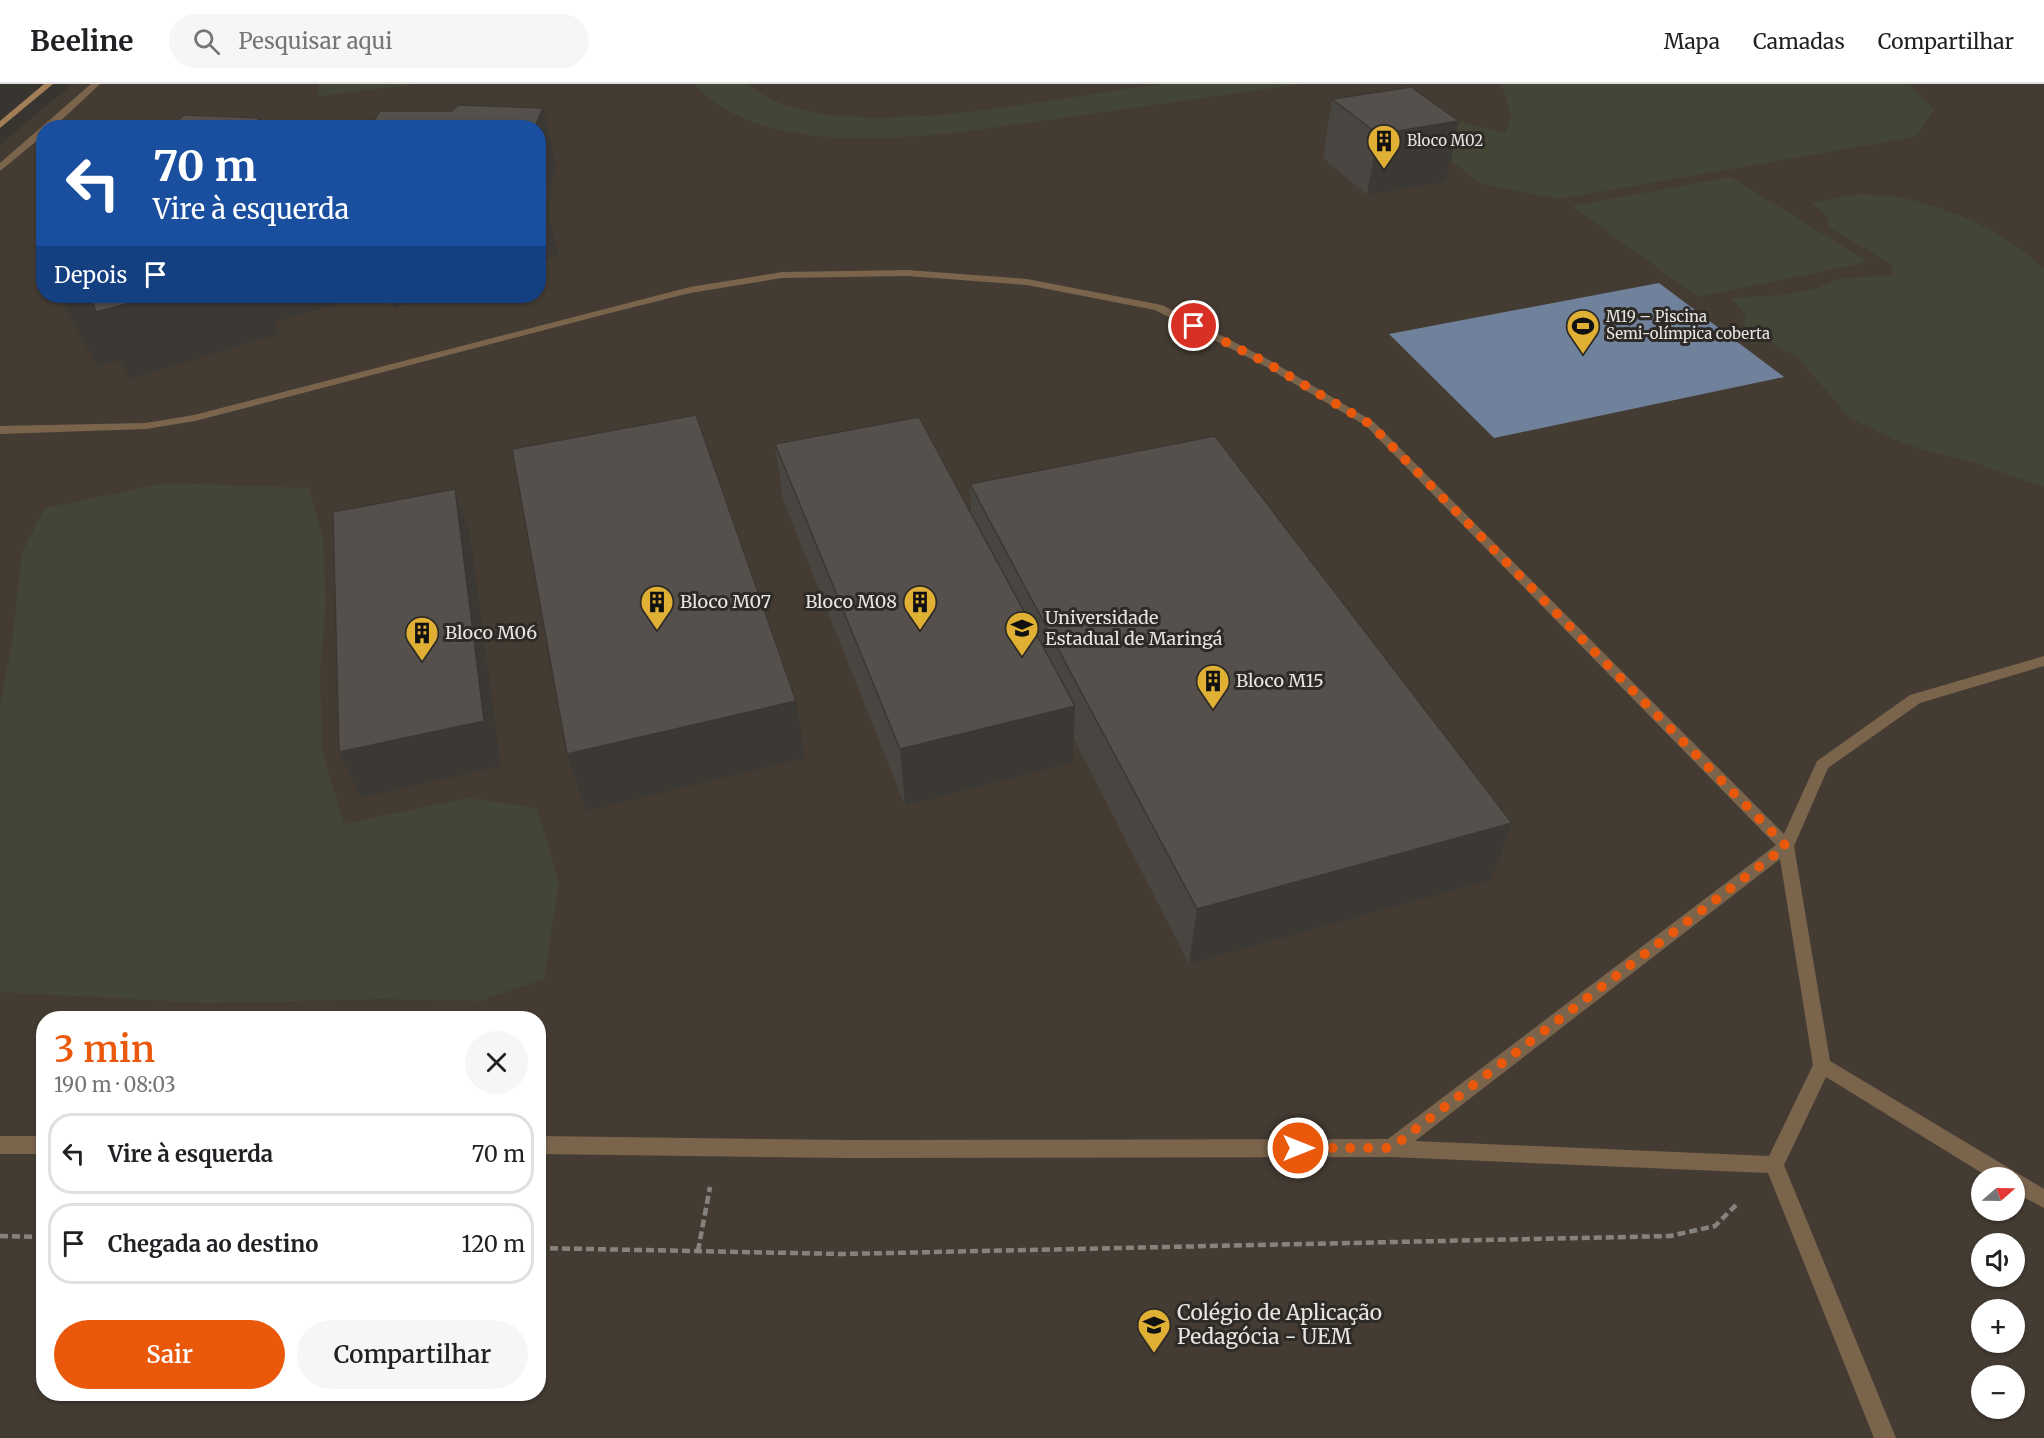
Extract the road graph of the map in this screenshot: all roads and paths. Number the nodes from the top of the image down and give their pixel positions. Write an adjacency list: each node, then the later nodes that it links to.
1 (49, 84): 4 (main road)
2 (96, 84): 3 (lane)
3 (55, 120)
4 (0, 124)
5 (36, 137): 6 (lane)
6 (0, 168)
7 (0, 430): 9 (lane)
8 (2044, 661): 9 (lane)
9 (1786, 846): 10 (lane); 15 (lane)
10 (1822, 1065): 16 (lane); 17 (lane)
11 (0, 1145): 12 (lane)
12 (36, 1145)
13 (546, 1145): 14 (lane)
14 (718, 1148): 15 (lane); 23 (path)
15 (1391, 1148): 16 (lane)
16 (1774, 1165): 23 (path); 24 (lane)
17 (1990, 1167)
18 (2025, 1188): 19 (lane)
19 (2044, 1199)
20 (0, 1236): 21 (path)
21 (36, 1237)
22 (546, 1248): 23 (path)
23 (698, 1251)
24 (1885, 1438)

